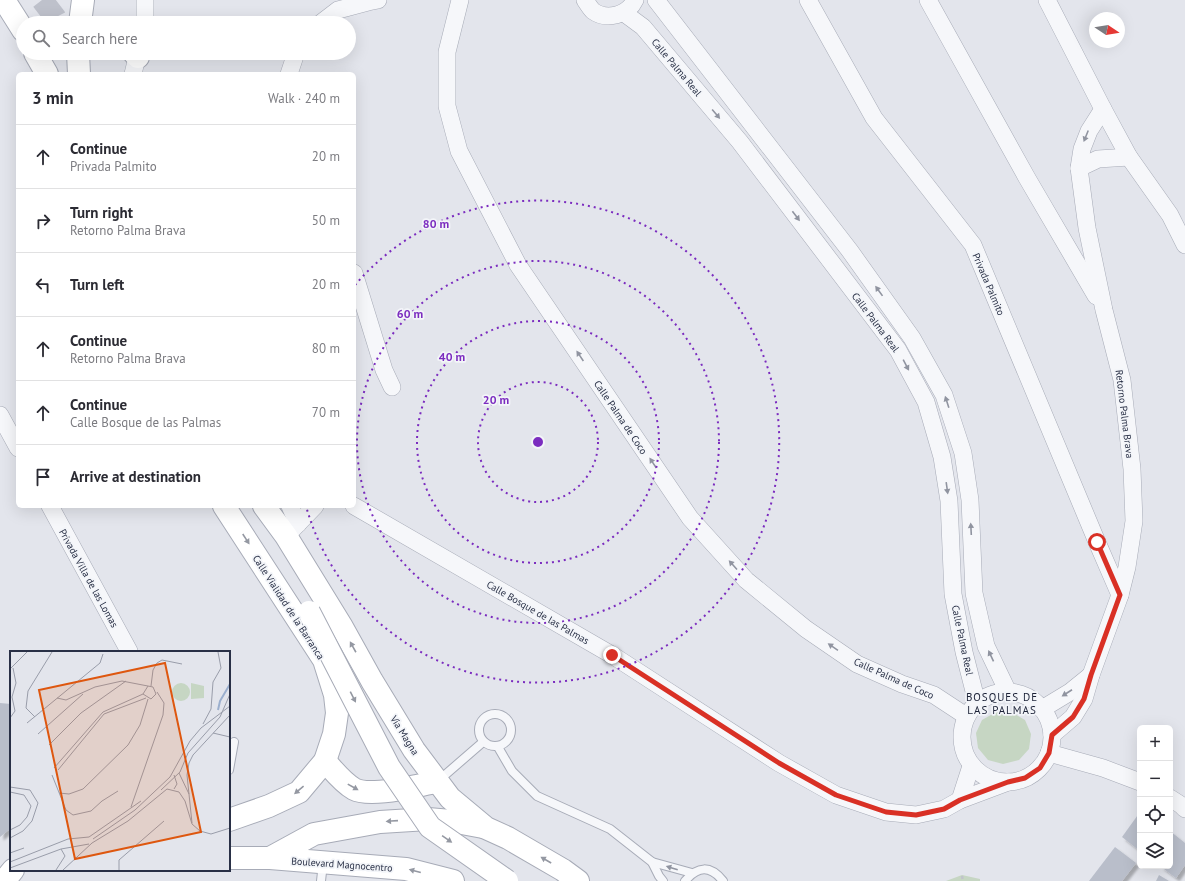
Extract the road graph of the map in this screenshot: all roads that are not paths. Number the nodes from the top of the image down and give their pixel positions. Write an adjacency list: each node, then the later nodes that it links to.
1 (4, 0): 16 (main road)
2 (83, 0): 13 (main road)
3 (145, 0): 14 (street)
4 (378, 0): 15 (street)
5 (460, 0): 46 (street, Calle Palma de Coco, one-way to 5)
6 (585, 0): 12 (street)
7 (635, 0): 12 (street)
8 (656, 0): 43 (street, Calle Palma Real, one-way to 8)
9 (808, 0): 40 (street, Privada Palmito)
10 (928, 0): 28 (street)
11 (1047, 0): 23 (street)
12 (624, 13): 44 (street, Calle Palma Real, one-way to 44)
13 (81, 16)
14 (145, 16)
15 (330, 16)
16 (16, 19)
17 (39, 60): 20 (main road)
18 (78, 60): 21 (main road)
19 (294, 60): 22 (street)
20 (46, 72)
21 (79, 72)
22 (290, 72)
23 (1103, 109): 24 (street); 25 (street, Retorno Palma Brava, one-way to 25)
24 (1129, 156): 25 (street); 26 (street)
25 (1079, 168): 28 (street, Retorno Palma Brava)
26 (1185, 245)
27 (356, 279): 29 (street)
28 (1104, 310): 40 (street, Retorno Palma Brava)
29 (392, 387)
30 (0, 415): 31 (street)
31 (16, 444)
32 (356, 507): 60 (street, Calle Bosque de las Palmas)
33 (51, 508): 41 (street, Privada Villa de las Lomas)
34 (226, 508): 53 (main road, Calle Vialidad de la Barranca, one-way to 53)
35 (228, 508): 73 (main road, one-way to 73, bridge)
36 (266, 508): 39 (main road)
37 (290, 508): 39 (street)
38 (313, 508): 39 (street)
39 (292, 530): 51 (main road, Vía Magna, one-way to 39)
40 (1120, 595): 42 (street, Retorno Palma Brava)
41 (129, 651)
42 (1091, 675): 45 (street, one-way to 45); 47 (street, Retorno Palma Brava)
43 (1008, 692): 44 (street); 45 (street)
44 (977, 703): 46 (street)
45 (1042, 709): 47 (street)
46 (966, 716): 55 (street)
47 (1052, 735): 52 (street)
48 (234, 742): 54 (lane)
49 (483, 742): 50 (lane); 50 (lane); 57 (lane)
50 (498, 747): 67 (lane)
51 (414, 750): 57 (main road, Vía Magna); 59 (main road)
52 (1049, 753): 56 (street); 58 (street)
53 (325, 761): 59 (main road, one-way to 59); 63 (main road, one-way to 63)
54 (230, 764)
55 (972, 766): 58 (street); 60 (street)
56 (1137, 781)
57 (437, 782): 59 (main road); 64 (main road, Vía Magna)
58 (1008, 782): 60 (street)
59 (388, 791)
60 (960, 800)
61 (1173, 800): 62 (street)
62 (1185, 809)
63 (230, 820)
64 (486, 828): 66 (main road, one-way to 66); 74 (main road, Vía Magna, one-way to 64)
65 (230, 858): 66 (main road, Boulevard Magnocentro)
66 (270, 858): 69 (main road, Boulevard Magnocentro)
67 (652, 862): 70 (lane, one-way to 67); 75 (lane)
68 (12, 871): 71 (main road)
69 (322, 871): 72 (main road, Boulevard Magnocentro, one-way to 69)
70 (692, 873): 76 (lane); 77 (lane)
71 (4, 881)
72 (453, 881)
73 (507, 881)
74 (578, 881)
75 (664, 881)
76 (685, 881)
77 (723, 881)

